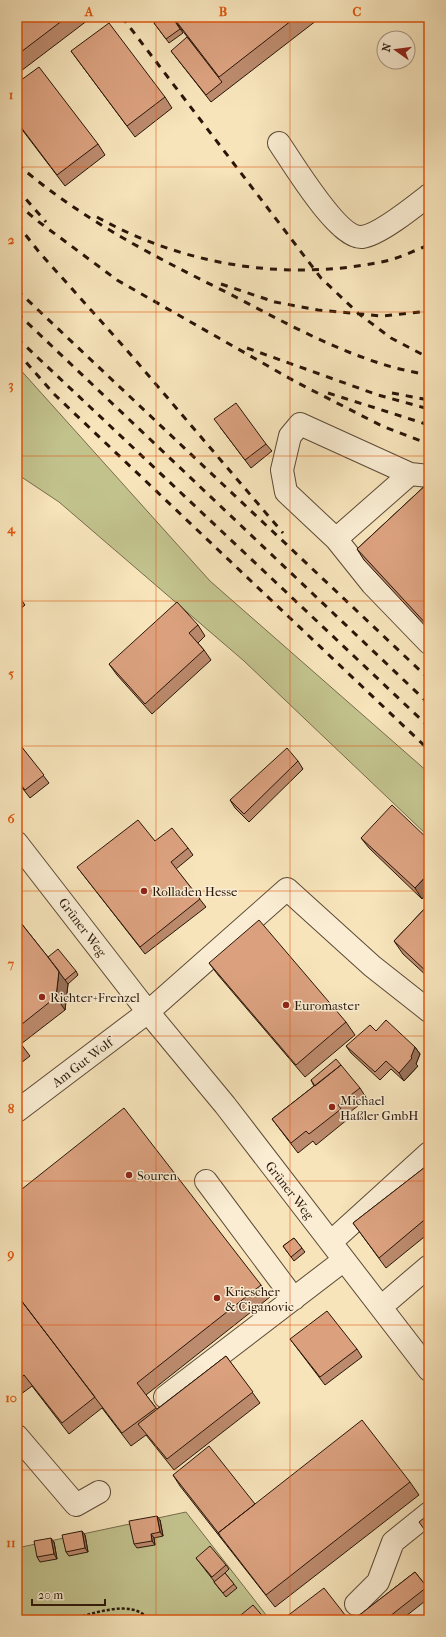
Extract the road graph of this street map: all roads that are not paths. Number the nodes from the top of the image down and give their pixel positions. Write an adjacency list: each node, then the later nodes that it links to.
1 (279, 143): 2 (street)
2 (429, 195)
3 (419, 475): 4 (street); 4 (street)
4 (336, 539): 5 (street)
5 (429, 643)
6 (17, 843): 8 (street, Grüner Weg)
7 (429, 1011): 8 (street)
8 (148, 1012): 9 (street, Am Gut Wolf); 12 (street, Grüner Weg)
9 (17, 1111)
10 (429, 1153): 12 (street)
11 (206, 1181): 15 (street)
12 (331, 1242): 13 (street, Grüner Weg)
13 (344, 1260): 15 (street); 16 (street, Grüner Weg)
14 (429, 1266): 16 (street)
15 (294, 1298): 18 (street)
16 (381, 1307): 17 (street, Grüner Weg)
17 (429, 1370)
18 (165, 1397)
19 (17, 1436): 20 (street)
20 (99, 1492)
21 (429, 1513): 22 (street)
22 (356, 1604)
23 (429, 1609): 24 (street)
24 (416, 1620)

